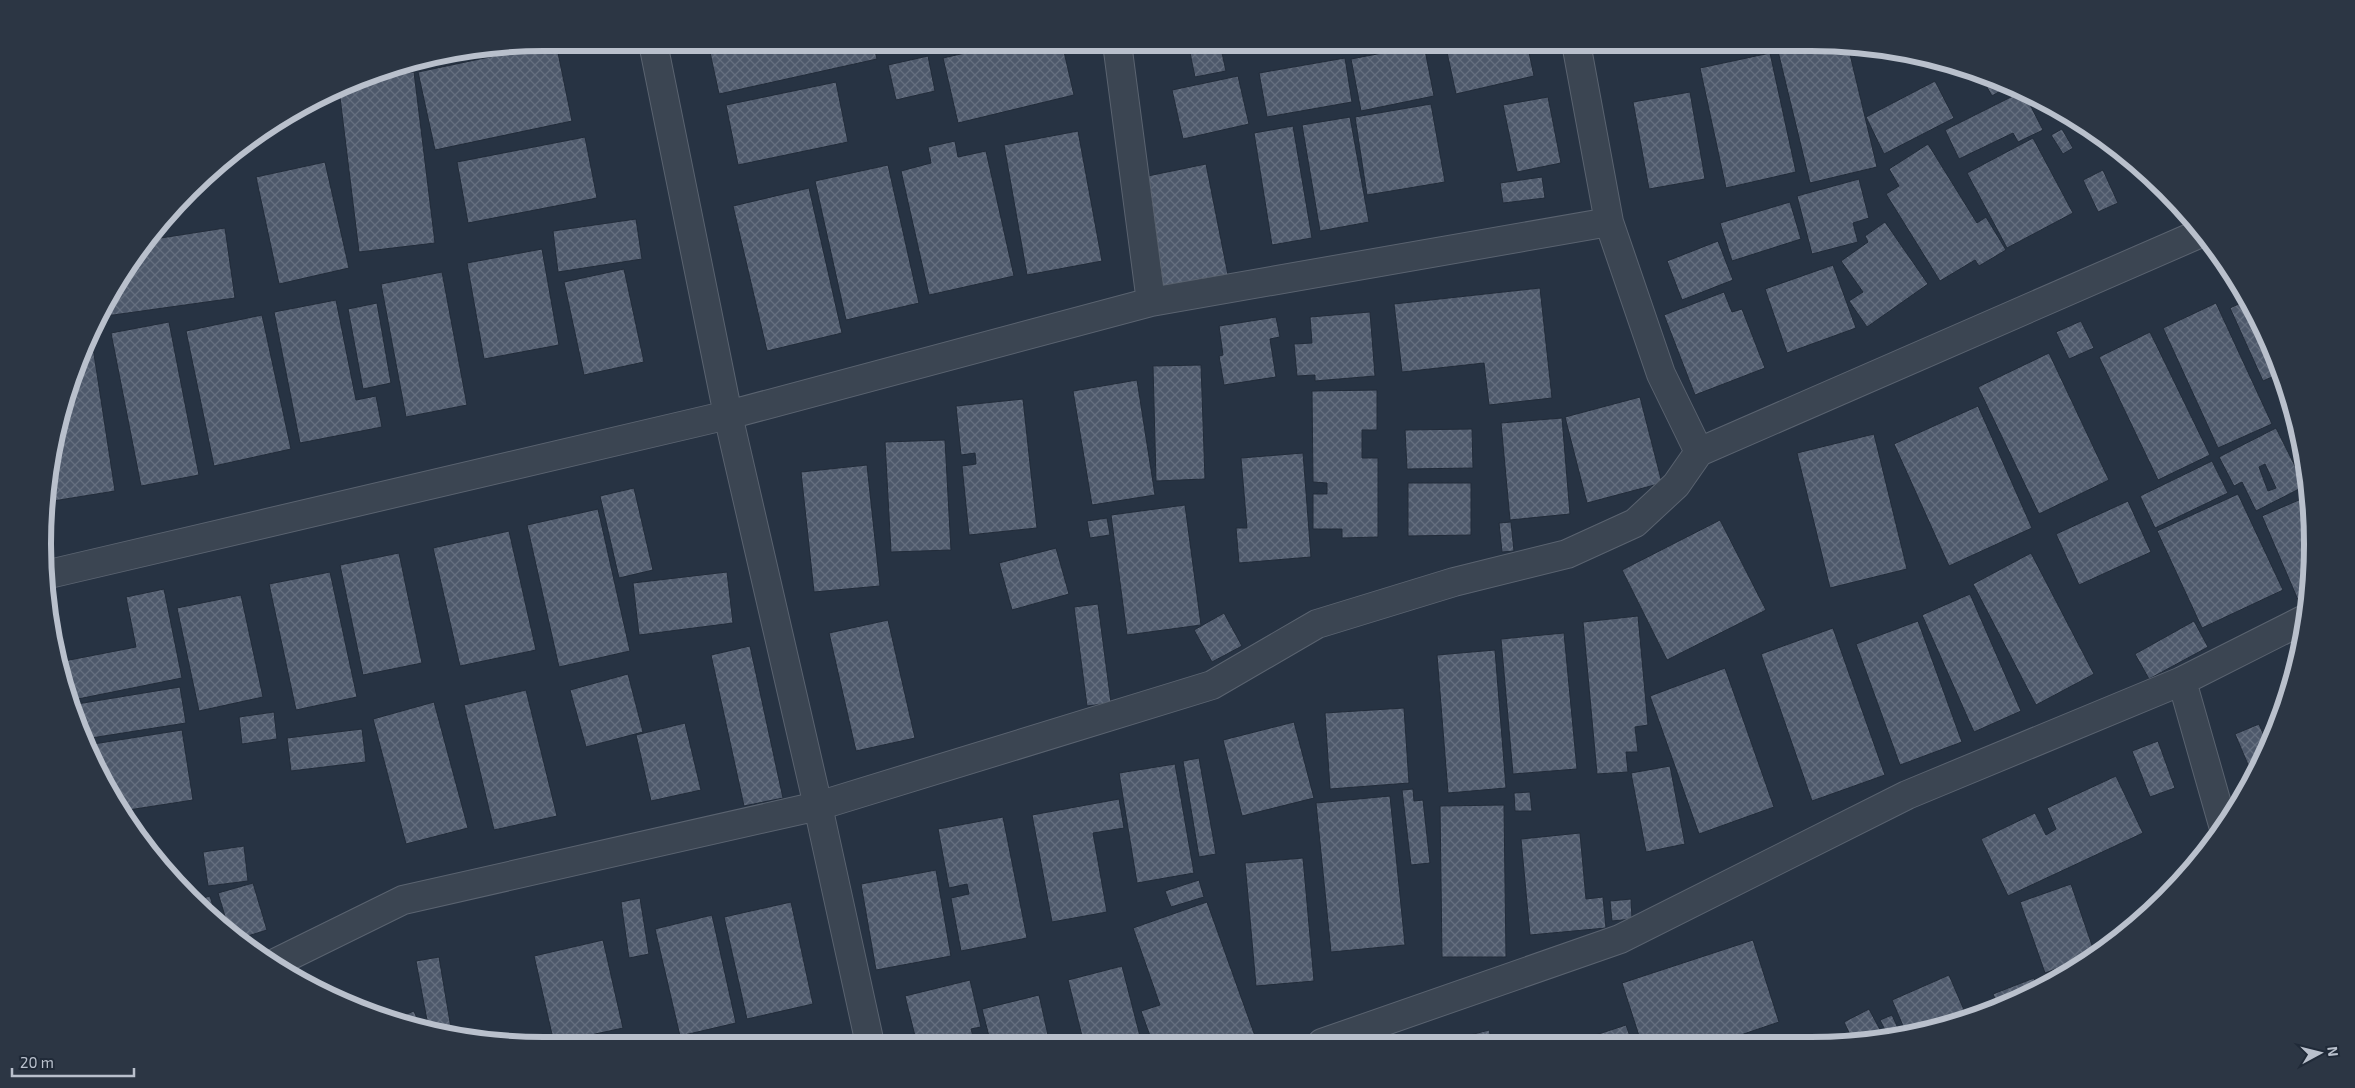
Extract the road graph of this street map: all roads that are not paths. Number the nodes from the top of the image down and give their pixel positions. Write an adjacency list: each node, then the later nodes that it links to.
1 (655, 51): 7 (street)
2 (1118, 51): 6 (street)
3 (1578, 51): 4 (street)
4 (1609, 222): 6 (street); 8 (street)
5 (2195, 236): 8 (street)
6 (1151, 302): 7 (street)
7 (728, 415): 9 (street); 12 (street)
8 (1699, 452): 12 (street)
9 (52, 573)
10 (2297, 623): 11 (street)
11 (2182, 681): 13 (street); 16 (street)
12 (818, 806): 14 (street); 15 (street)
13 (2221, 818)
14 (280, 960)
15 (868, 1037)
16 (1339, 1037)

